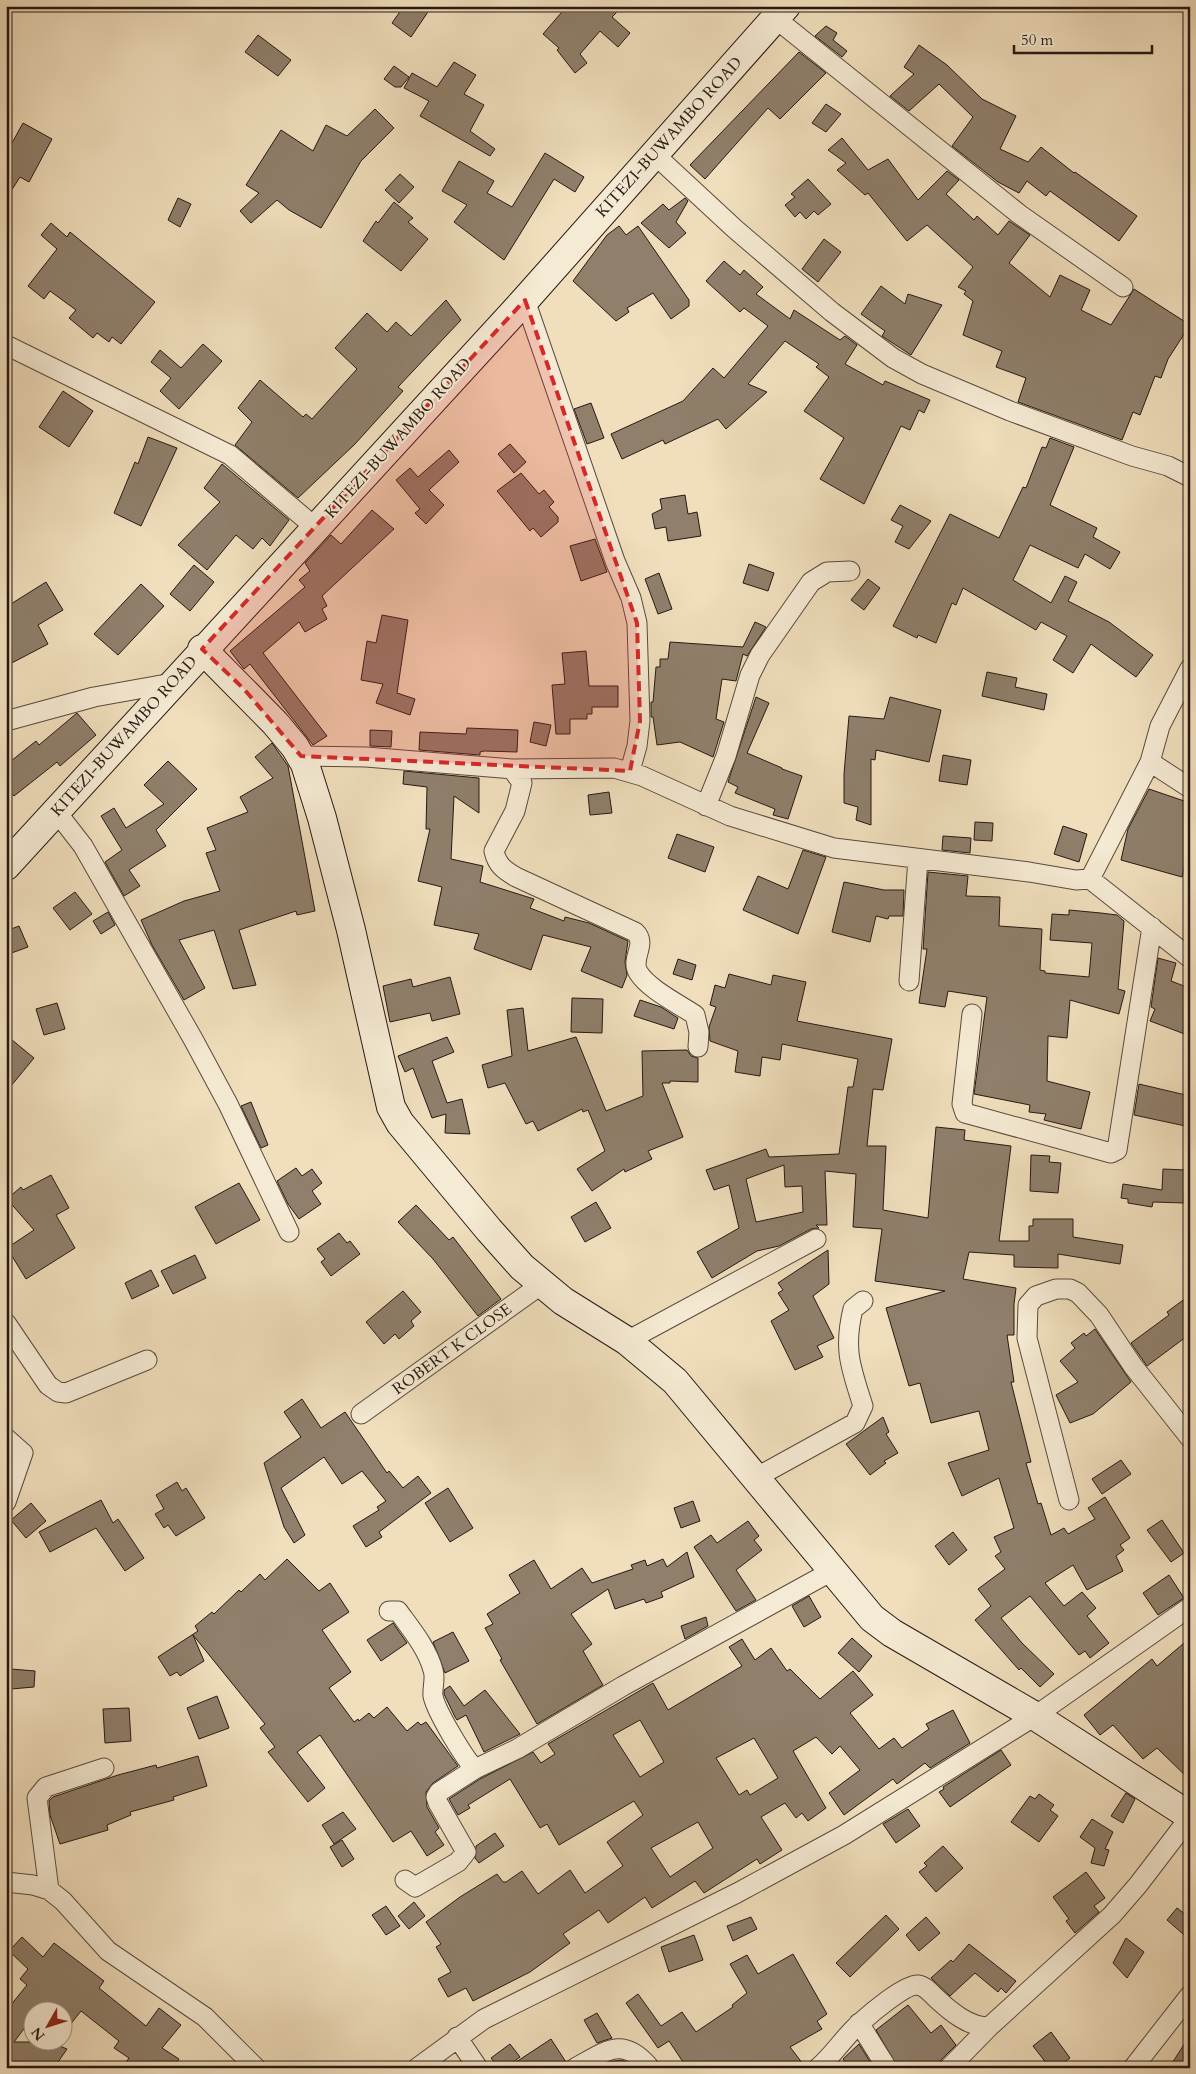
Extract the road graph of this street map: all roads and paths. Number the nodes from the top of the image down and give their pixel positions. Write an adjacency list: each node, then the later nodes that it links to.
1 (781, 12): 2 (street, KITEZI-BUWAMBO ROAD); 3 (street)
2 (653, 153): 4 (street, KITEZI-BUWAMBO ROAD); 6 (street)
3 (1123, 287)
4 (524, 300): 7 (street, KITEZI-BUWAMBO ROAD); 16 (street)
5 (6, 345): 7 (street)
6 (1190, 477)
7 (316, 528): 9 (street, KITEZI-BUWAMBO ROAD)
8 (850, 571): 18 (street)
9 (202, 649): 11 (street, KITEZI-BUWAMBO ROAD); 13 (street)
10 (1190, 668): 14 (street)
11 (172, 683): 12 (street); 19 (street, KITEZI-BUWAMBO ROAD)
12 (6, 721)
13 (301, 756): 15 (street); 30 (street)
14 (1150, 762): 17 (street); 22 (street)
15 (512, 769): 16 (street); 27 (street)
16 (630, 772): 18 (street)
17 (1190, 788)
18 (706, 806): 20 (street)
19 (56, 810): 21 (street, KITEZI-BUWAMBO ROAD); 28 (street)
20 (918, 859): 22 (street); 25 (street)
21 (6, 866)
22 (1090, 879): 23 (street)
23 (1152, 927): 24 (street); 26 (street)
24 (1190, 958)
25 (909, 981)
26 (972, 1014)
27 (698, 1047)
28 (289, 1232)
29 (816, 1239): 33 (street)
30 (542, 1284): 33 (street); 35 (street, ROBERT K CLOSE)
31 (863, 1301): 38 (street)
32 (6, 1322): 34 (street)
33 (627, 1341): 38 (street)
34 (147, 1360)
35 (361, 1414)
36 (6, 1438): 40 (street)
37 (1190, 1438): 39 (street)
38 (756, 1477): 41 (street)
39 (1069, 1500)
40 (6, 1502)
41 (832, 1571): 44 (street); 46 (street)
42 (1190, 1607): 44 (street)
43 (389, 1611): 46 (street)
44 (1035, 1716): 47 (street); 54 (street)
45 (104, 1768): 50 (street)
46 (476, 1769): 48 (street)
47 (1190, 1817): 53 (street)
48 (405, 1880)
49 (6, 1882): 50 (street)
50 (49, 1890): 55 (street)
51 (1190, 1995): 63 (street)
52 (859, 2024): 53 (street); 60 (street); 61 (street)
53 (989, 2027): 62 (street)
54 (457, 2037): 56 (street); 57 (street)
55 (256, 2068)
56 (416, 2068)
57 (478, 2068)
58 (575, 2068): 59 (street)
59 (650, 2068)
60 (818, 2068)
61 (887, 2068)
62 (949, 2068)
63 (1134, 2068)

